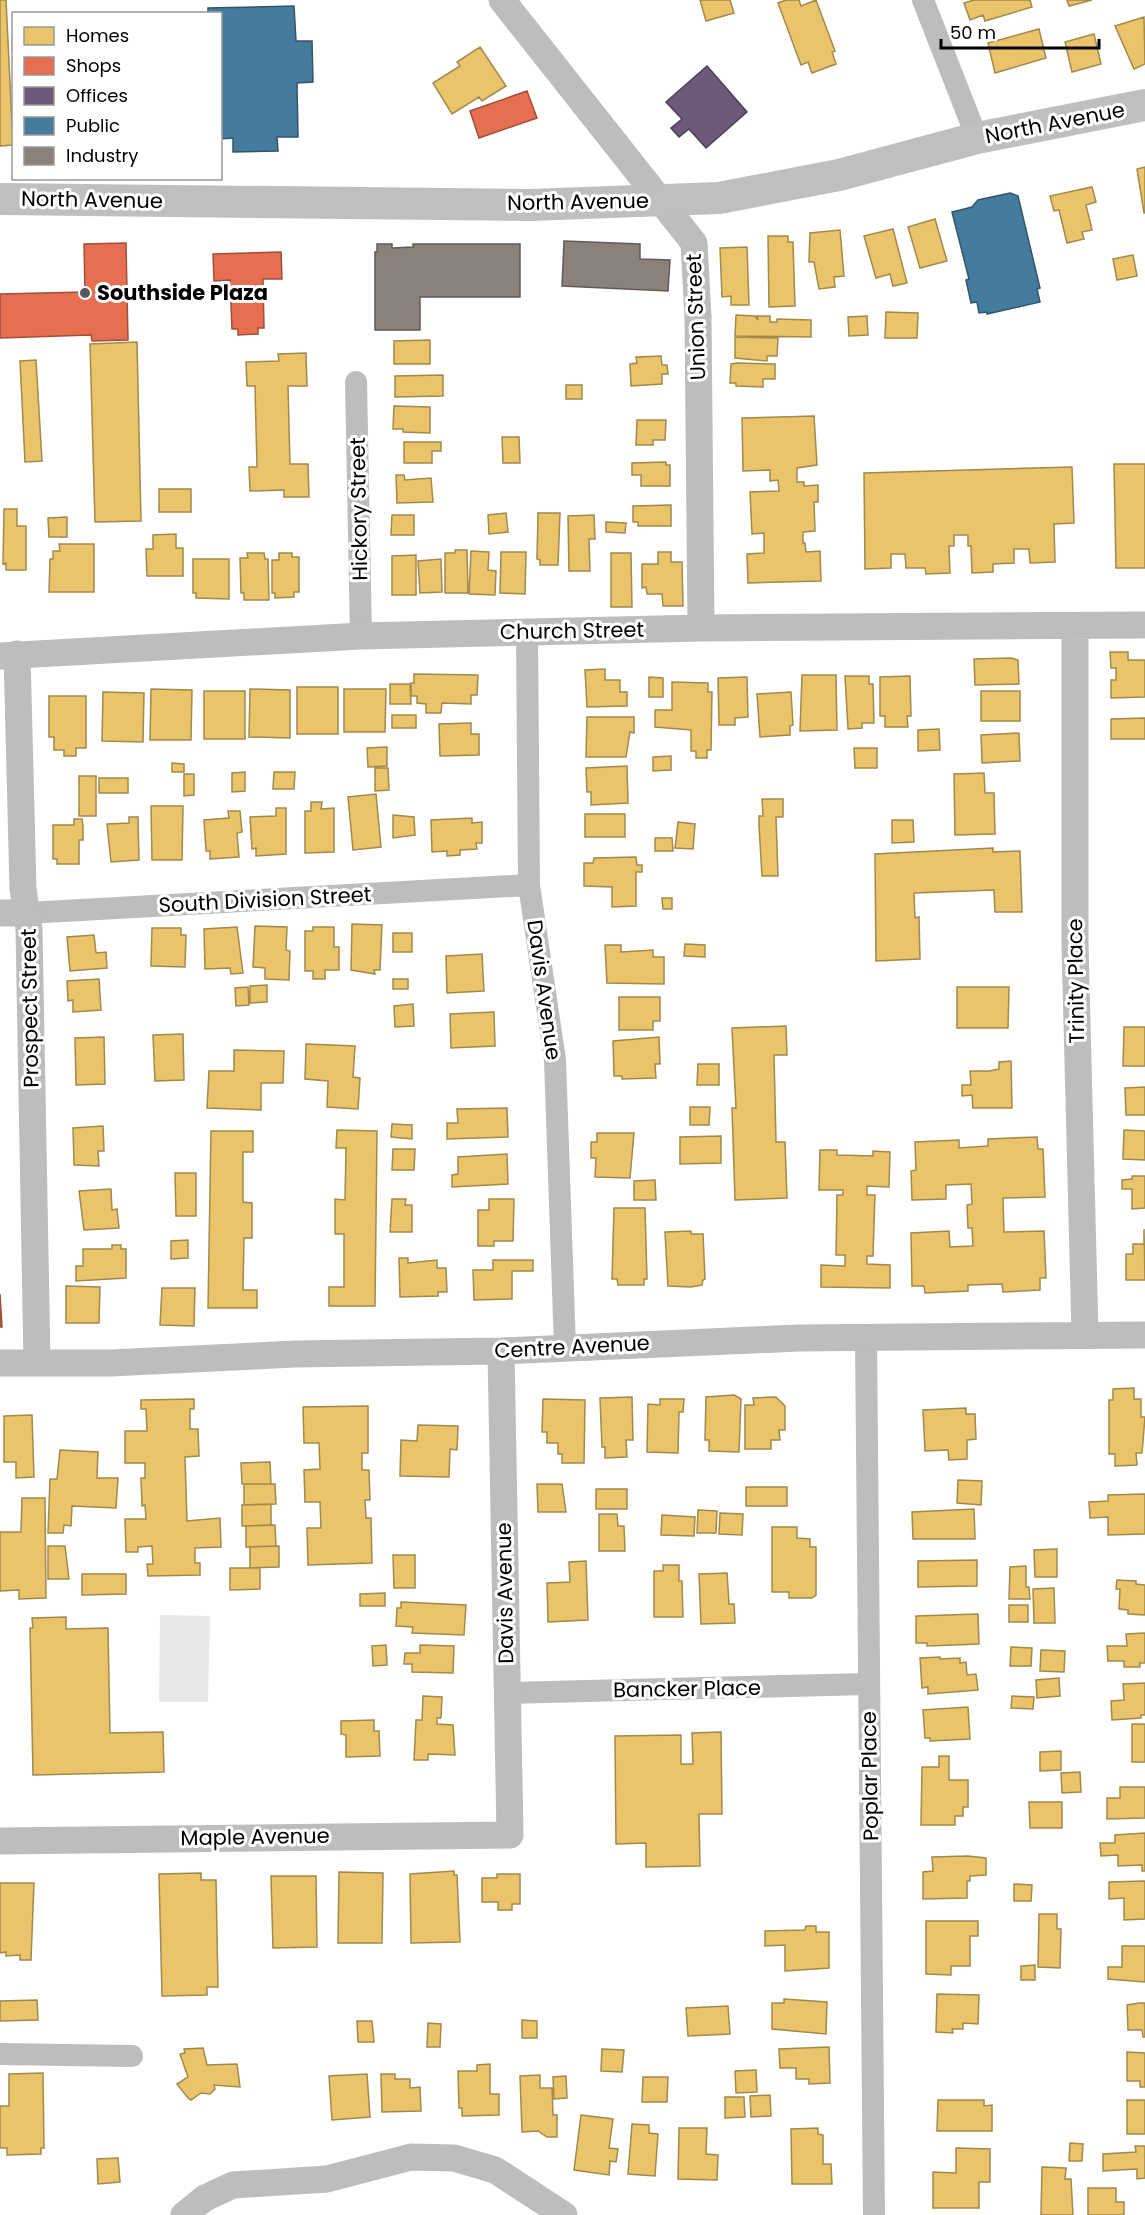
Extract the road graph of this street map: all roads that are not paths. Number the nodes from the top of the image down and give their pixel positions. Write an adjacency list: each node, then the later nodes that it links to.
1 (502, 0): 6 (street, Union Street)
2 (923, 0): 4 (street)
3 (1145, 105): 4 (main road, North Avenue)
4 (977, 138): 6 (main road, North Avenue)
5 (0, 199): 6 (main road, North Avenue)
6 (662, 201): 9 (street, Union Street)
7 (356, 382): 12 (street, Hickory Street)
8 (1145, 625): 10 (street, Church Street)
9 (701, 628): 10 (street, Church Street); 11 (street, Church Street)
10 (1075, 628): 17 (street, Trinity Place)
11 (527, 632): 12 (street, Church Street); 14 (street, Davis Avenue)
12 (362, 636): 13 (street, Church Street)
13 (8, 655): 16 (street, Prospect Street)
14 (529, 885): 16 (street, South Division Street); 20 (street, Davis Avenue)
15 (0, 913): 16 (street, South Division Street)
16 (27, 913): 22 (street, Prospect Street)
17 (1085, 1334): 18 (street, Centre Avenue); 19 (street, Centre Avenue)
18 (1145, 1335)
19 (866, 1337): 20 (street, Centre Avenue); 24 (street, Poplar Place)
20 (565, 1348): 21 (street, Centre Avenue)
21 (501, 1351): 22 (street, Centre Avenue); 25 (street, Davis Avenue)
22 (37, 1362): 23 (street, Centre Avenue)
23 (0, 1363)
24 (867, 1684): 25 (street, Bancker Place); 32 (street, Poplar Place)
25 (507, 1693): 26 (street, Davis Avenue)
26 (510, 1835): 27 (street, Maple Avenue)
27 (0, 1841)
28 (0, 2054): 29 (street)
29 (132, 2056)
30 (184, 2215): 31 (street)
31 (564, 2215)
32 (874, 2215)

